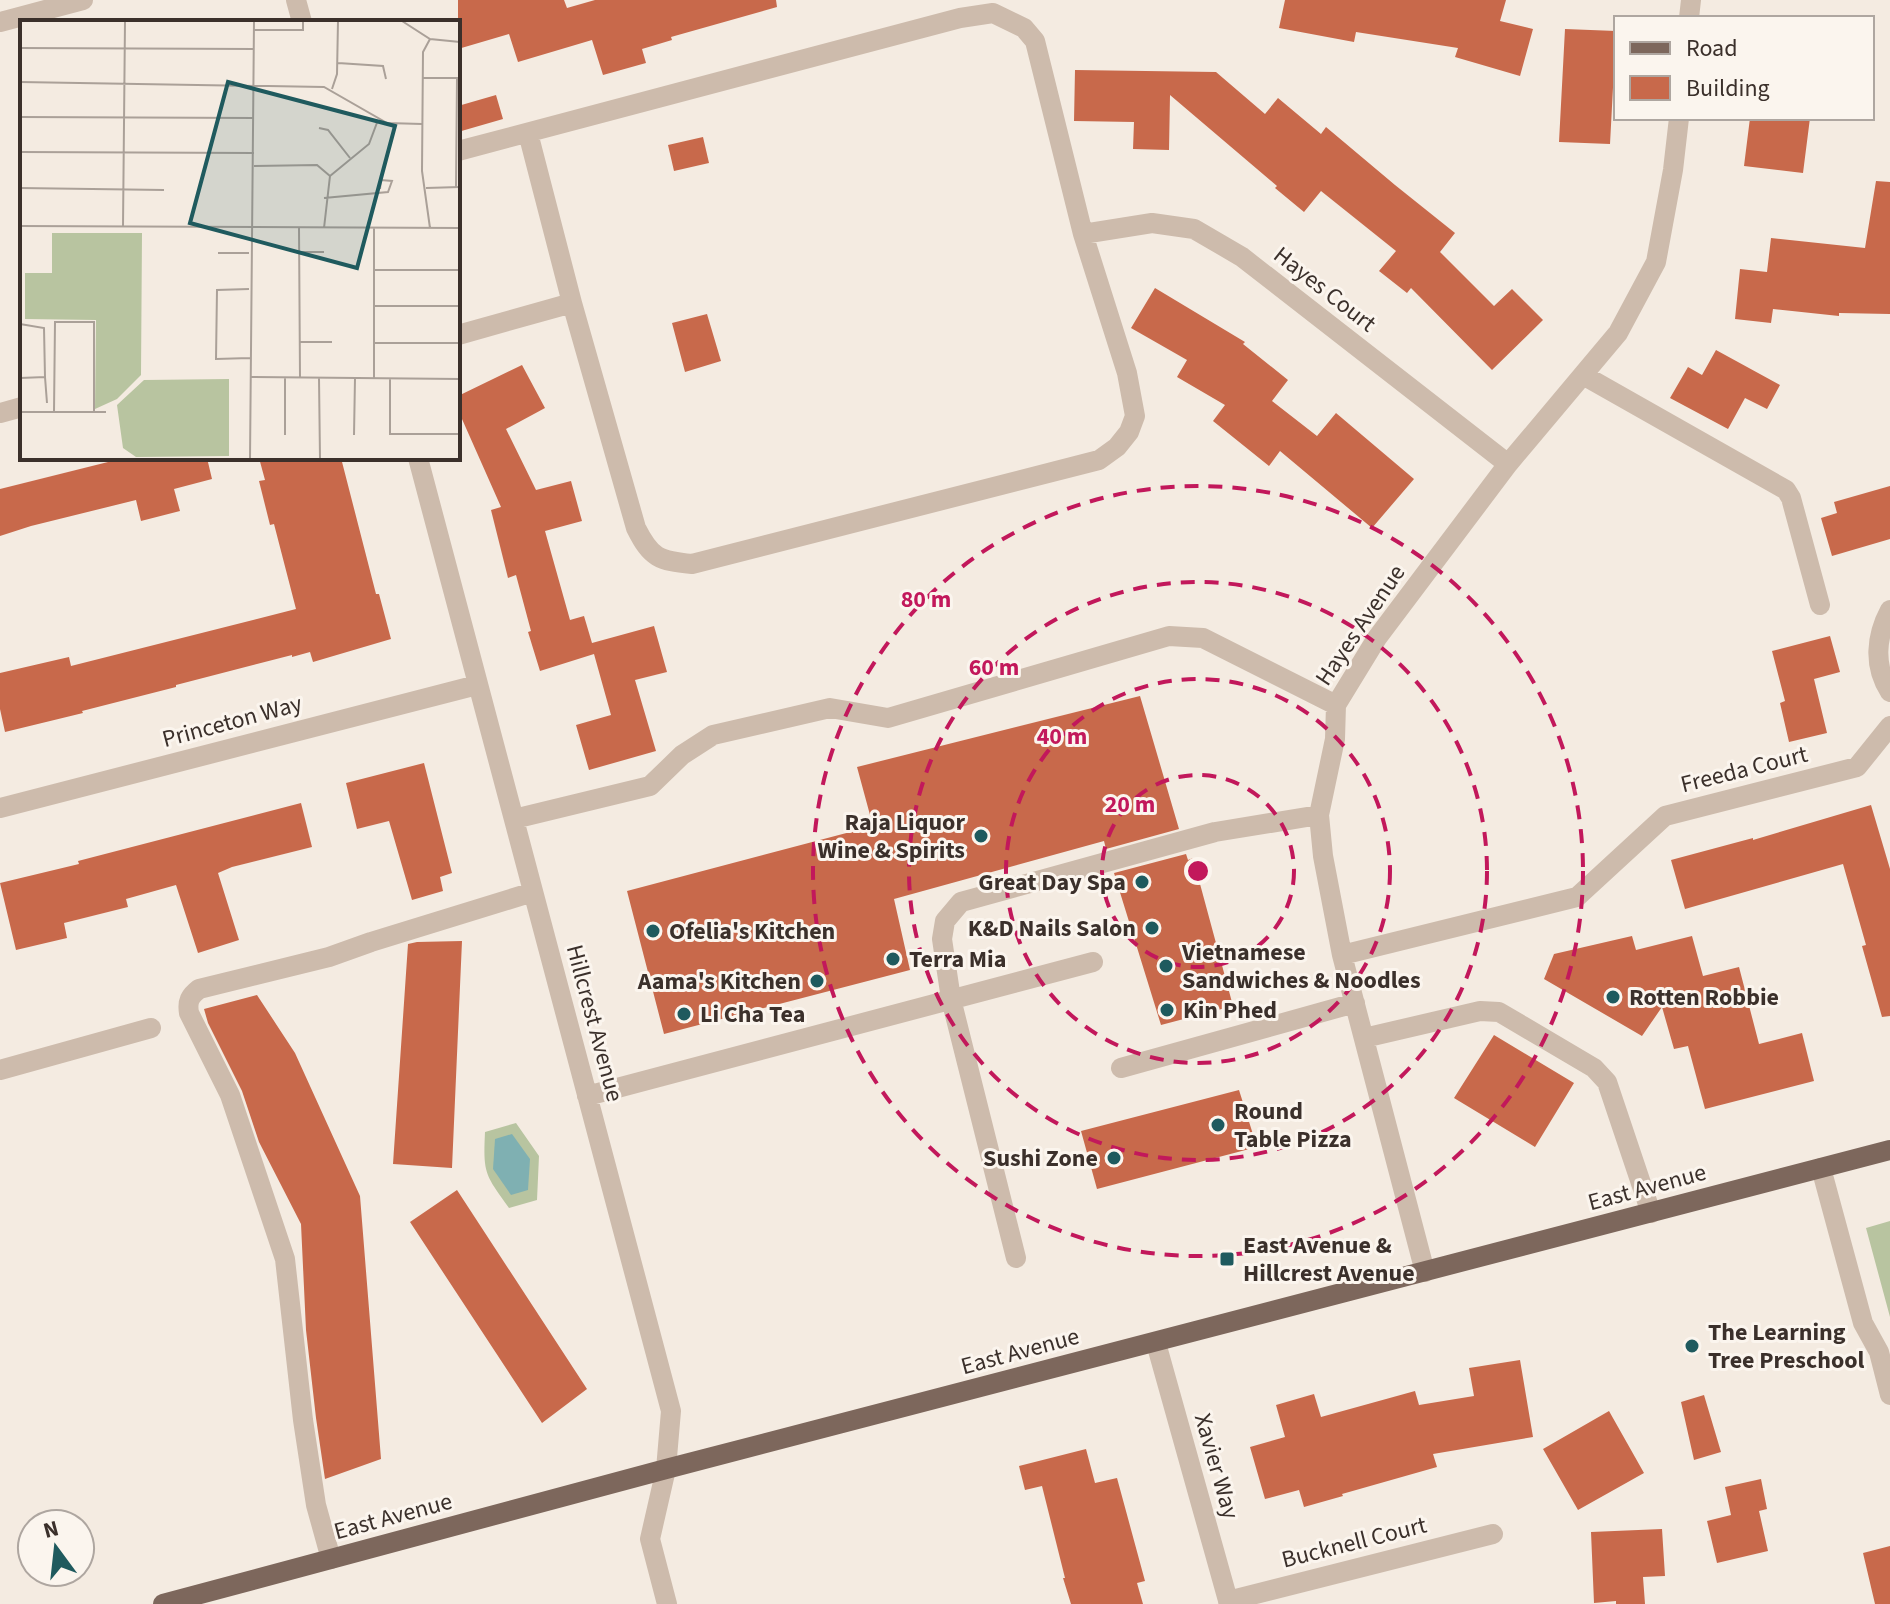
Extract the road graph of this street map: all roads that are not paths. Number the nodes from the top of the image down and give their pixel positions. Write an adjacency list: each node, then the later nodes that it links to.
1 (83, 0): 4 (street)
2 (296, 0): 3 (street)
3 (301, 20)
4 (0, 22)
5 (1679, 120): 11 (street, Hayes Avenue)
6 (528, 133): 7 (street); 8 (street); 9 (street)
7 (460, 150)
8 (1083, 234): 9 (street); 15 (street, Hayes Court)
9 (572, 303): 10 (street)
10 (460, 334)
11 (1583, 375): 15 (street, Hayes Avenue); 16 (street)
12 (20, 408): 13 (street)
13 (0, 413)
14 (419, 460): 18 (street, Hillcrest Avenue)
15 (1508, 464): 20 (street, Hayes Avenue)
16 (1820, 605)
17 (1890, 610): 19 (street)
18 (477, 685): 22 (street, Princeton Way); 24 (street, Hillcrest Avenue)
19 (1890, 692)
20 (1336, 705): 23 (street, Hayes Avenue); 24 (street)
21 (1890, 726): 26 (street, Freeda Court)
22 (0, 808)
23 (1319, 815): 26 (street, Hayes Avenue); 28 (street)
24 (514, 819): 25 (street, Hillcrest Avenue)
25 (533, 892): 34 (street, Hillcrest Avenue); 44 (street)
26 (1342, 955): 29 (street, Hayes Avenue)
27 (1093, 962): 28 (street)
28 (951, 999): 34 (street); 38 (street)
29 (1355, 1003): 31 (street, Hayes Avenue); 32 (street)
30 (151, 1028): 33 (street)
31 (1364, 1038): 37 (street); 39 (street, Hayes Avenue)
32 (1121, 1068)
33 (0, 1070)
34 (587, 1096): 42 (street, Hillcrest Avenue)
35 (1890, 1150): 36 (main road, East Avenue)
36 (1821, 1168): 37 (main road, East Avenue); 41 (street)
37 (1651, 1213): 39 (main road, East Avenue)
38 (1016, 1258)
39 (1425, 1272): 40 (main road, East Avenue)
40 (1156, 1343): 42 (main road, East Avenue); 45 (street, Xavier Way)
41 (1890, 1395)
42 (666, 1469): 44 (main road, East Avenue); 47 (street, Hillcrest Avenue)
43 (1493, 1534): 45 (street, Bucknell Court)
44 (331, 1559): 46 (main road, East Avenue)
45 (1228, 1602)
46 (163, 1604)
47 (667, 1604)

